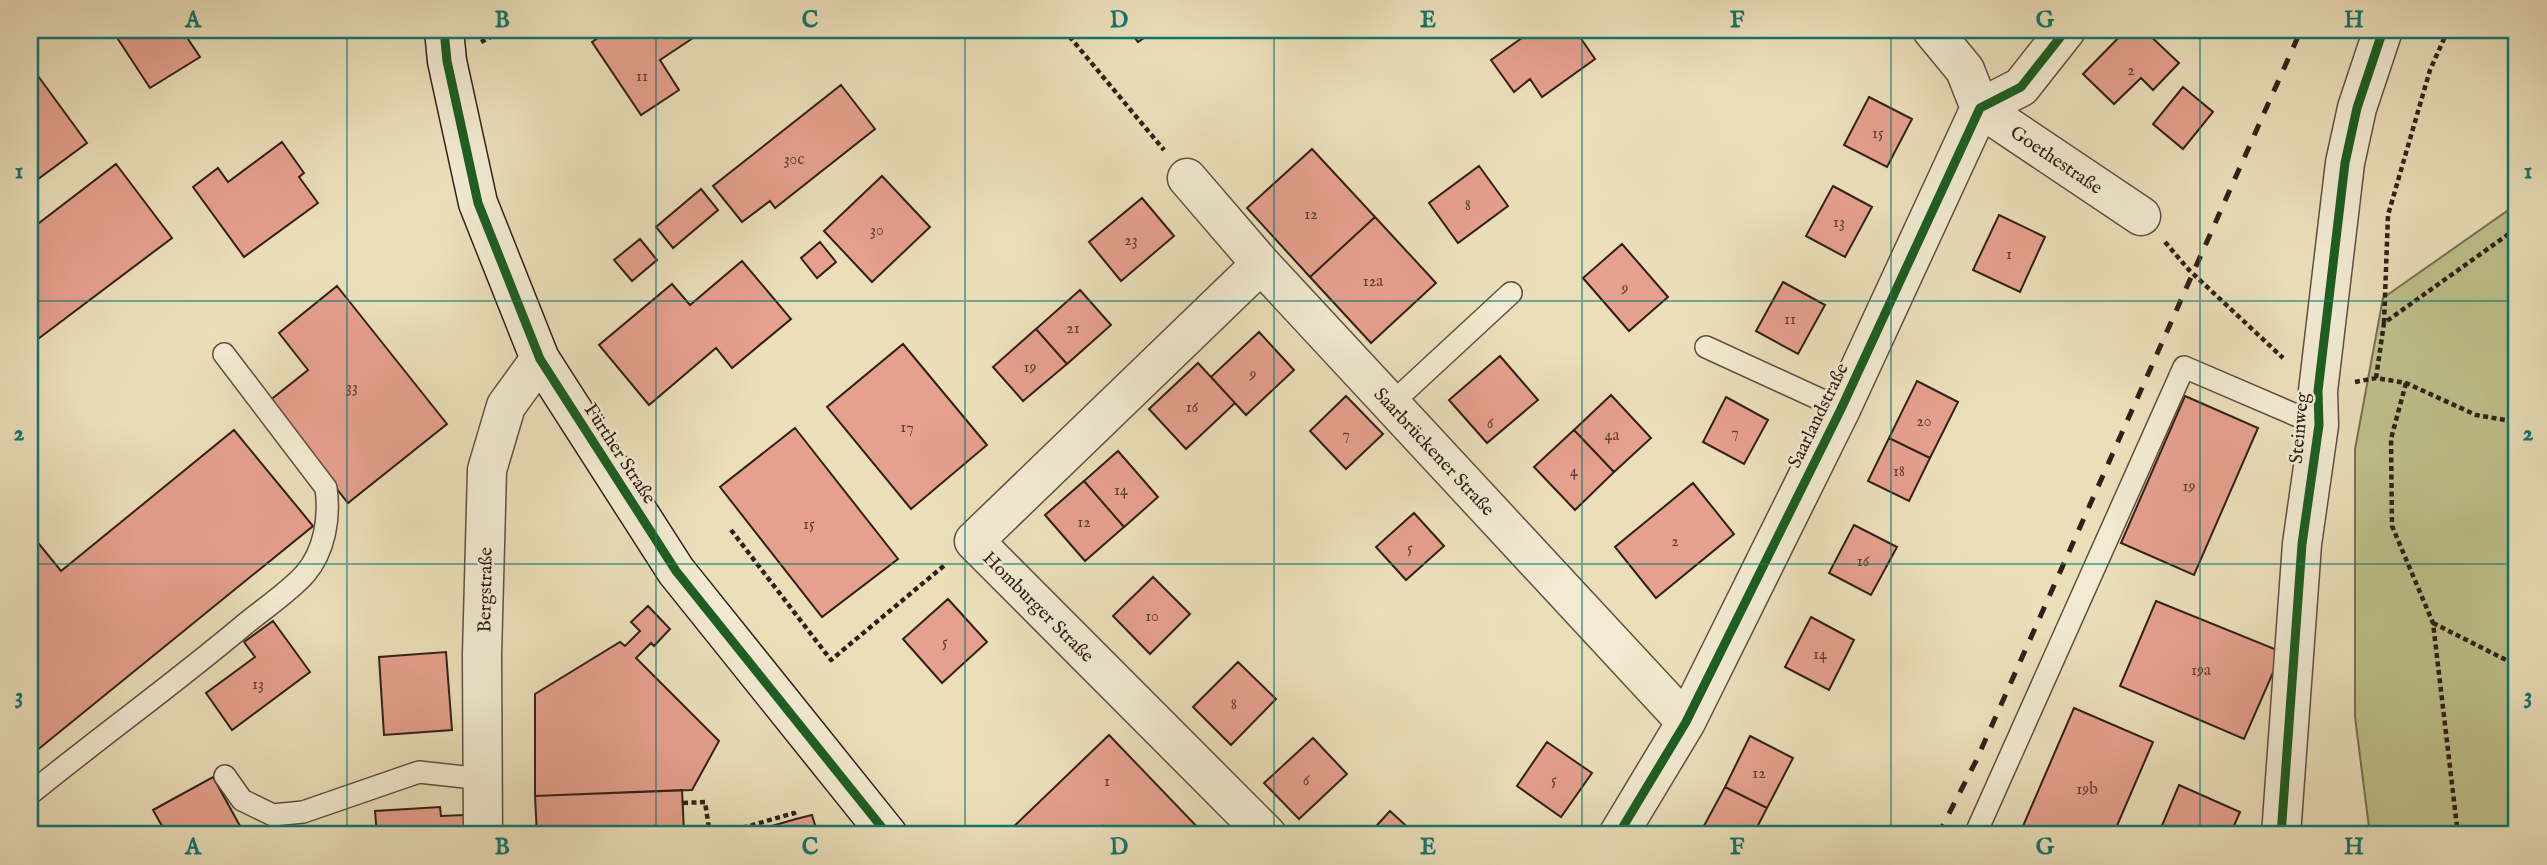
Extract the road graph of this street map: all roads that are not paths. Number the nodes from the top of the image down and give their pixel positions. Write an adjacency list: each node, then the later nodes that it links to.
1 (444, 30): 12 (street, Fürther Straße)
2 (1932, 30): 5 (street)
3 (2066, 30): 5 (street)
4 (2383, 30): 14 (street, Steinweg)
5 (1980, 108): 7 (street, Goethestraße); 15 (street, Saarlandstraße)
6 (1187, 178): 8 (street, Saarbrückener Straße)
7 (2141, 216)
8 (1261, 264): 13 (street, Saarbrückener Straße); 22 (street, Homburger Straße)
9 (1511, 293): 13 (lane)
10 (1706, 346): 15 (lane)
11 (224, 354): 19 (lane)
12 (540, 359): 18 (street, Bergstraße); 21 (street, Fürther Straße)
13 (1391, 404): 16 (street, Saarbrückener Straße)
14 (2318, 408): 24 (lane, Steinweg); 25 (street, Steinweg)
15 (1841, 409): 16 (street, Saarlandstraße)
16 (1686, 722): 23 (street, Saarlandstraße)
17 (225, 776): 18 (lane)
18 (483, 779): 20 (street, Bergstraße)
19 (30, 794)
20 (483, 835)
21 (888, 835)
22 (1268, 835)
23 (1618, 835)
24 (1975, 835)
25 (2281, 835)

